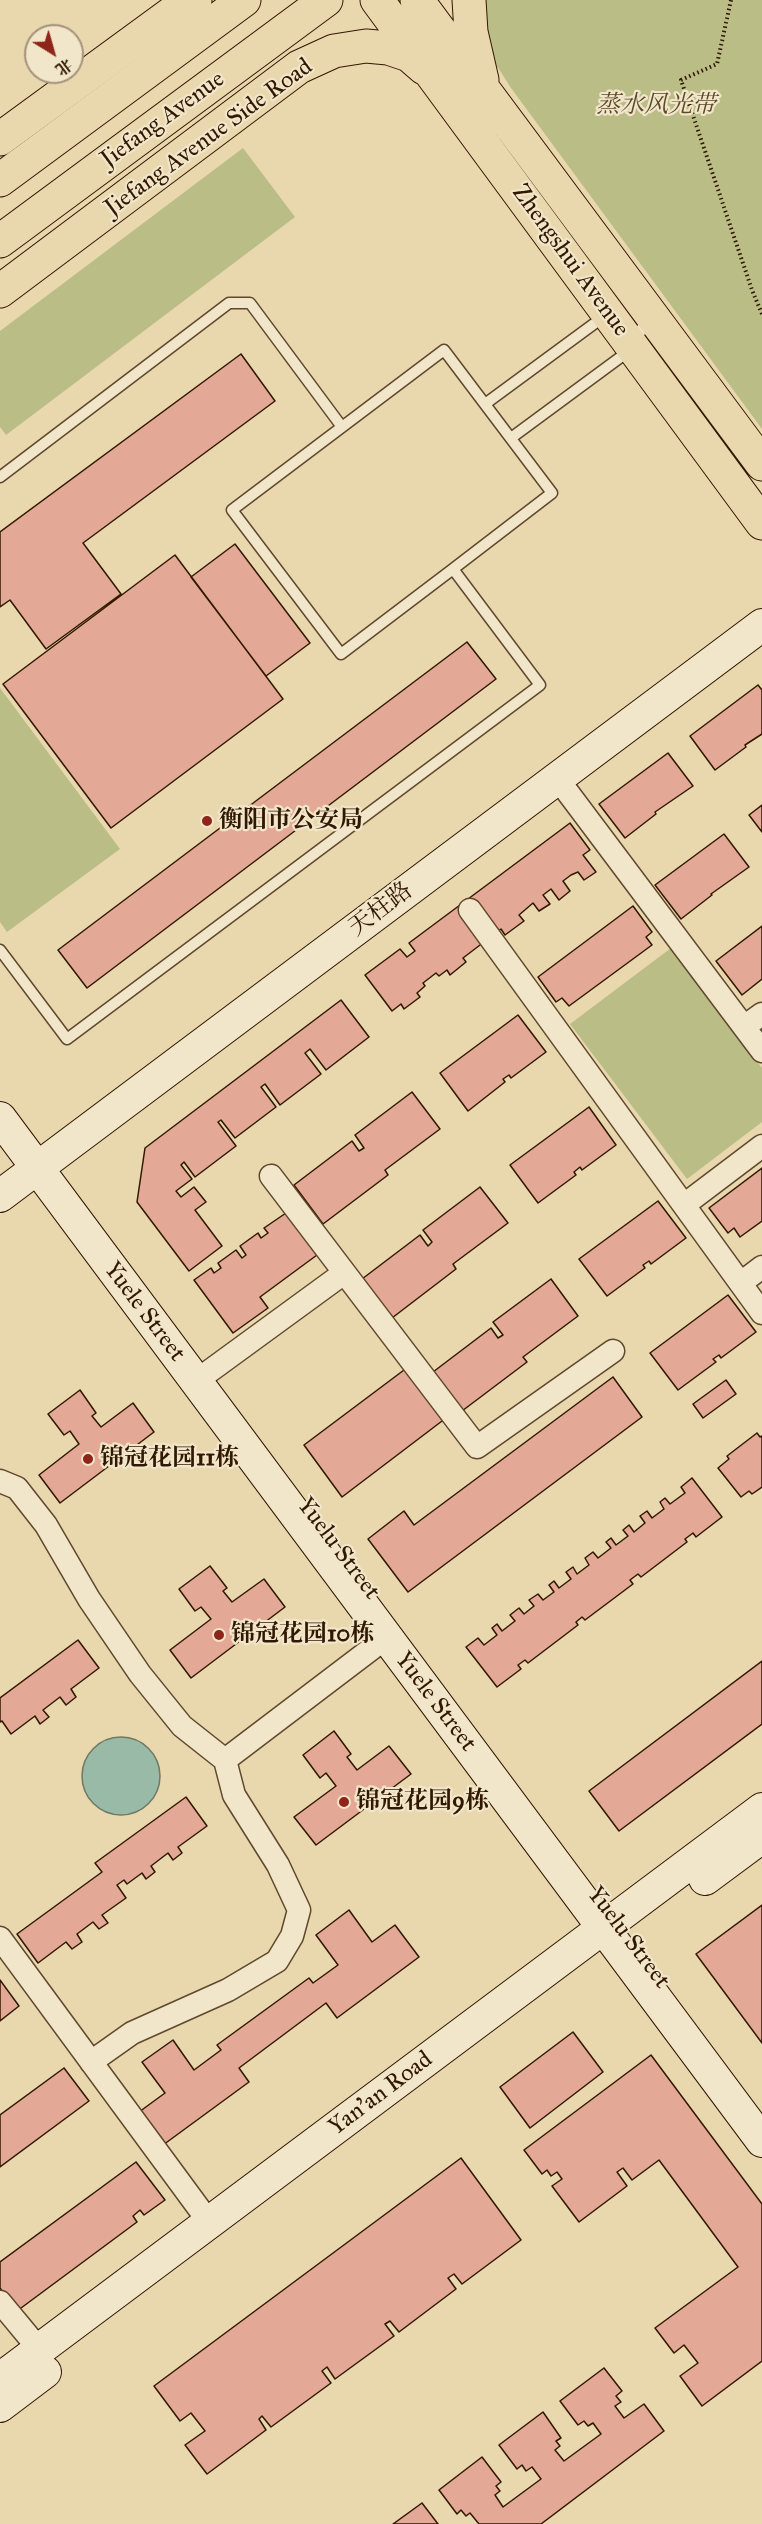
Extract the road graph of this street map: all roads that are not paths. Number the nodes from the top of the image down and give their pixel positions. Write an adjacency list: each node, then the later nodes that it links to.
1 (190, 0): 11 (main road)
2 (195, 0): 9 (main road)
3 (244, 0): 9 (main road, Jiefang Avenue)
4 (326, 0): 13 (main road, Jiefang Avenue)
5 (376, 0): 8 (main road, Zhengshui Avenue)
6 (417, 0): 10 (main road, Zhengshui Avenue)
7 (469, 0): 10 (main road)
8 (432, 74): 14 (main road, Jiefang Avenue Side Road); 15 (main road, Zhengshui Avenue)
9 (142, 75): 12 (main road, Jiefang Avenue)
10 (484, 91): 15 (main road, Zhengshui Avenue)
11 (0, 139)
12 (0, 180)
13 (0, 241)
14 (0, 291)
15 (628, 313): 16 (main road, Zhengshui Avenue); 17 (lane); 20 (main road, Zhengshui Avenue)
16 (633, 348): 19 (lane); 22 (main road, Zhengshui Avenue)
17 (485, 404): 18 (lane); 19 (lane)
18 (342, 427): 21 (lane); 23 (lane)
19 (511, 438): 23 (lane)
20 (762, 464)
21 (0, 477)
22 (762, 523)
23 (453, 569): 27 (lane)
24 (762, 625): 25 (street, 天柱路)
25 (557, 778): 28 (street); 33 (street, 天柱路)
26 (470, 910): 36 (street)
27 (0, 950)
28 (753, 1021): 29 (street)
29 (762, 1051)
30 (0, 1095): 33 (street, Yuelu Street)
31 (0, 1118): 33 (street, Yuele Street)
32 (762, 1146): 36 (street)
33 (42, 1164): 35 (street, 天柱路); 42 (street, Yuelu Street); 44 (street, Yuele Street)
34 (271, 1176): 38 (street)
35 (0, 1196)
36 (684, 1205): 39 (street)
37 (762, 1268): 39 (street)
38 (344, 1273): 41 (street); 42 (street)
39 (741, 1283): 40 (street)
40 (762, 1313)
41 (613, 1351)
42 (207, 1373): 48 (street, Yuelu Street)
43 (0, 1481): 45 (street)
44 (387, 1637): 45 (street); 48 (street, Yuele Street)
45 (225, 1760): 50 (street)
46 (762, 1809): 48 (street, Yan'an Road)
47 (762, 1837): 48 (street, Yan'an Road)
48 (615, 1932): 51 (street, Yuelu Street); 52 (street, Yuele Street); 53 (street, Yan'an Road); 57 (street, Yan'an Road)
49 (0, 1938): 50 (street)
50 (91, 2062): 53 (street)
51 (762, 2118)
52 (762, 2141)
53 (209, 2222): 55 (street, Yan'an Road)
54 (0, 2302): 55 (street)
55 (39, 2349): 56 (street, Yan'an Road)
56 (0, 2379)
57 (0, 2406)

